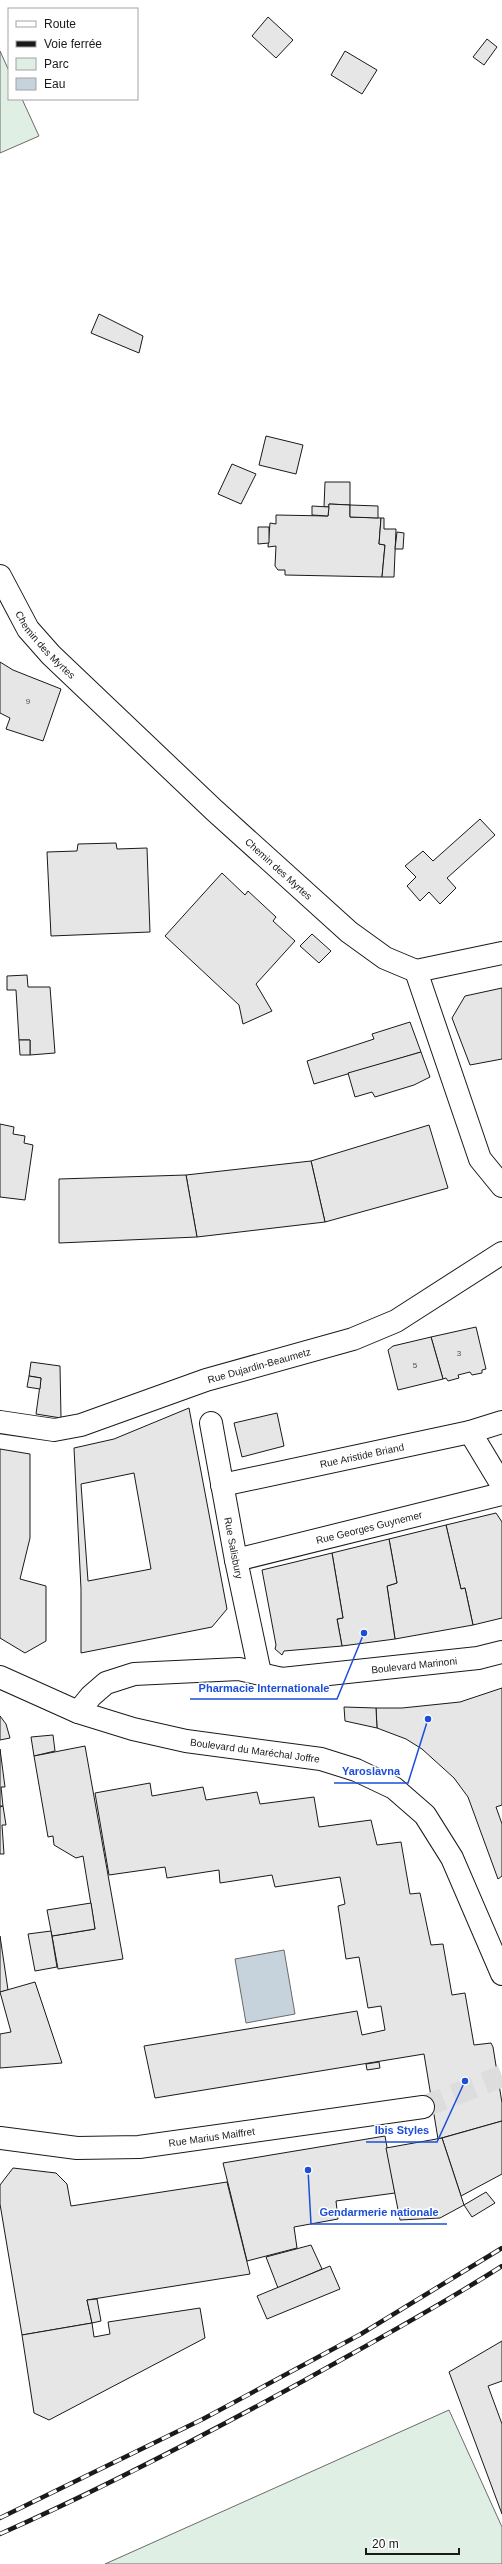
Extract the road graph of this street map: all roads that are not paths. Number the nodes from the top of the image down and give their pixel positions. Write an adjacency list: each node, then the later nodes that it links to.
1 (0, 576): 2 (street, Chemin des Myrtes)
2 (6, 606): 4 (street, Chemin des Myrtes)
3 (502, 953): 4 (street)
4 (416, 971): 5 (street)
5 (502, 1186)
6 (502, 1253): 7 (street, Rue Dujardin-Beaumetz)
7 (0, 1422)
8 (502, 1422): 10 (street, Rue Aristide Briand)
9 (211, 1423): 11 (street, Rue Salisbury)
10 (470, 1432): 11 (street, Rue Aristide Briand); 12 (street)
11 (222, 1485): 14 (street, Rue Salisbury)
12 (502, 1485)
13 (502, 1494): 14 (street, Rue Georges Guynemer)
14 (236, 1560): 16 (street, Rue Salisbury)
15 (502, 1652): 16 (street, Boulevard Marinoni)
16 (260, 1673): 18 (street, Boulevard Marinoni)
17 (0, 1677): 18 (street, Boulevard du Maréchal Joffre)
18 (78, 1712): 19 (street, Boulevard du Maréchal Joffre)
19 (502, 1974)
20 (423, 2107): 21 (street, Rue Marius Maiffret)
21 (0, 2138)

